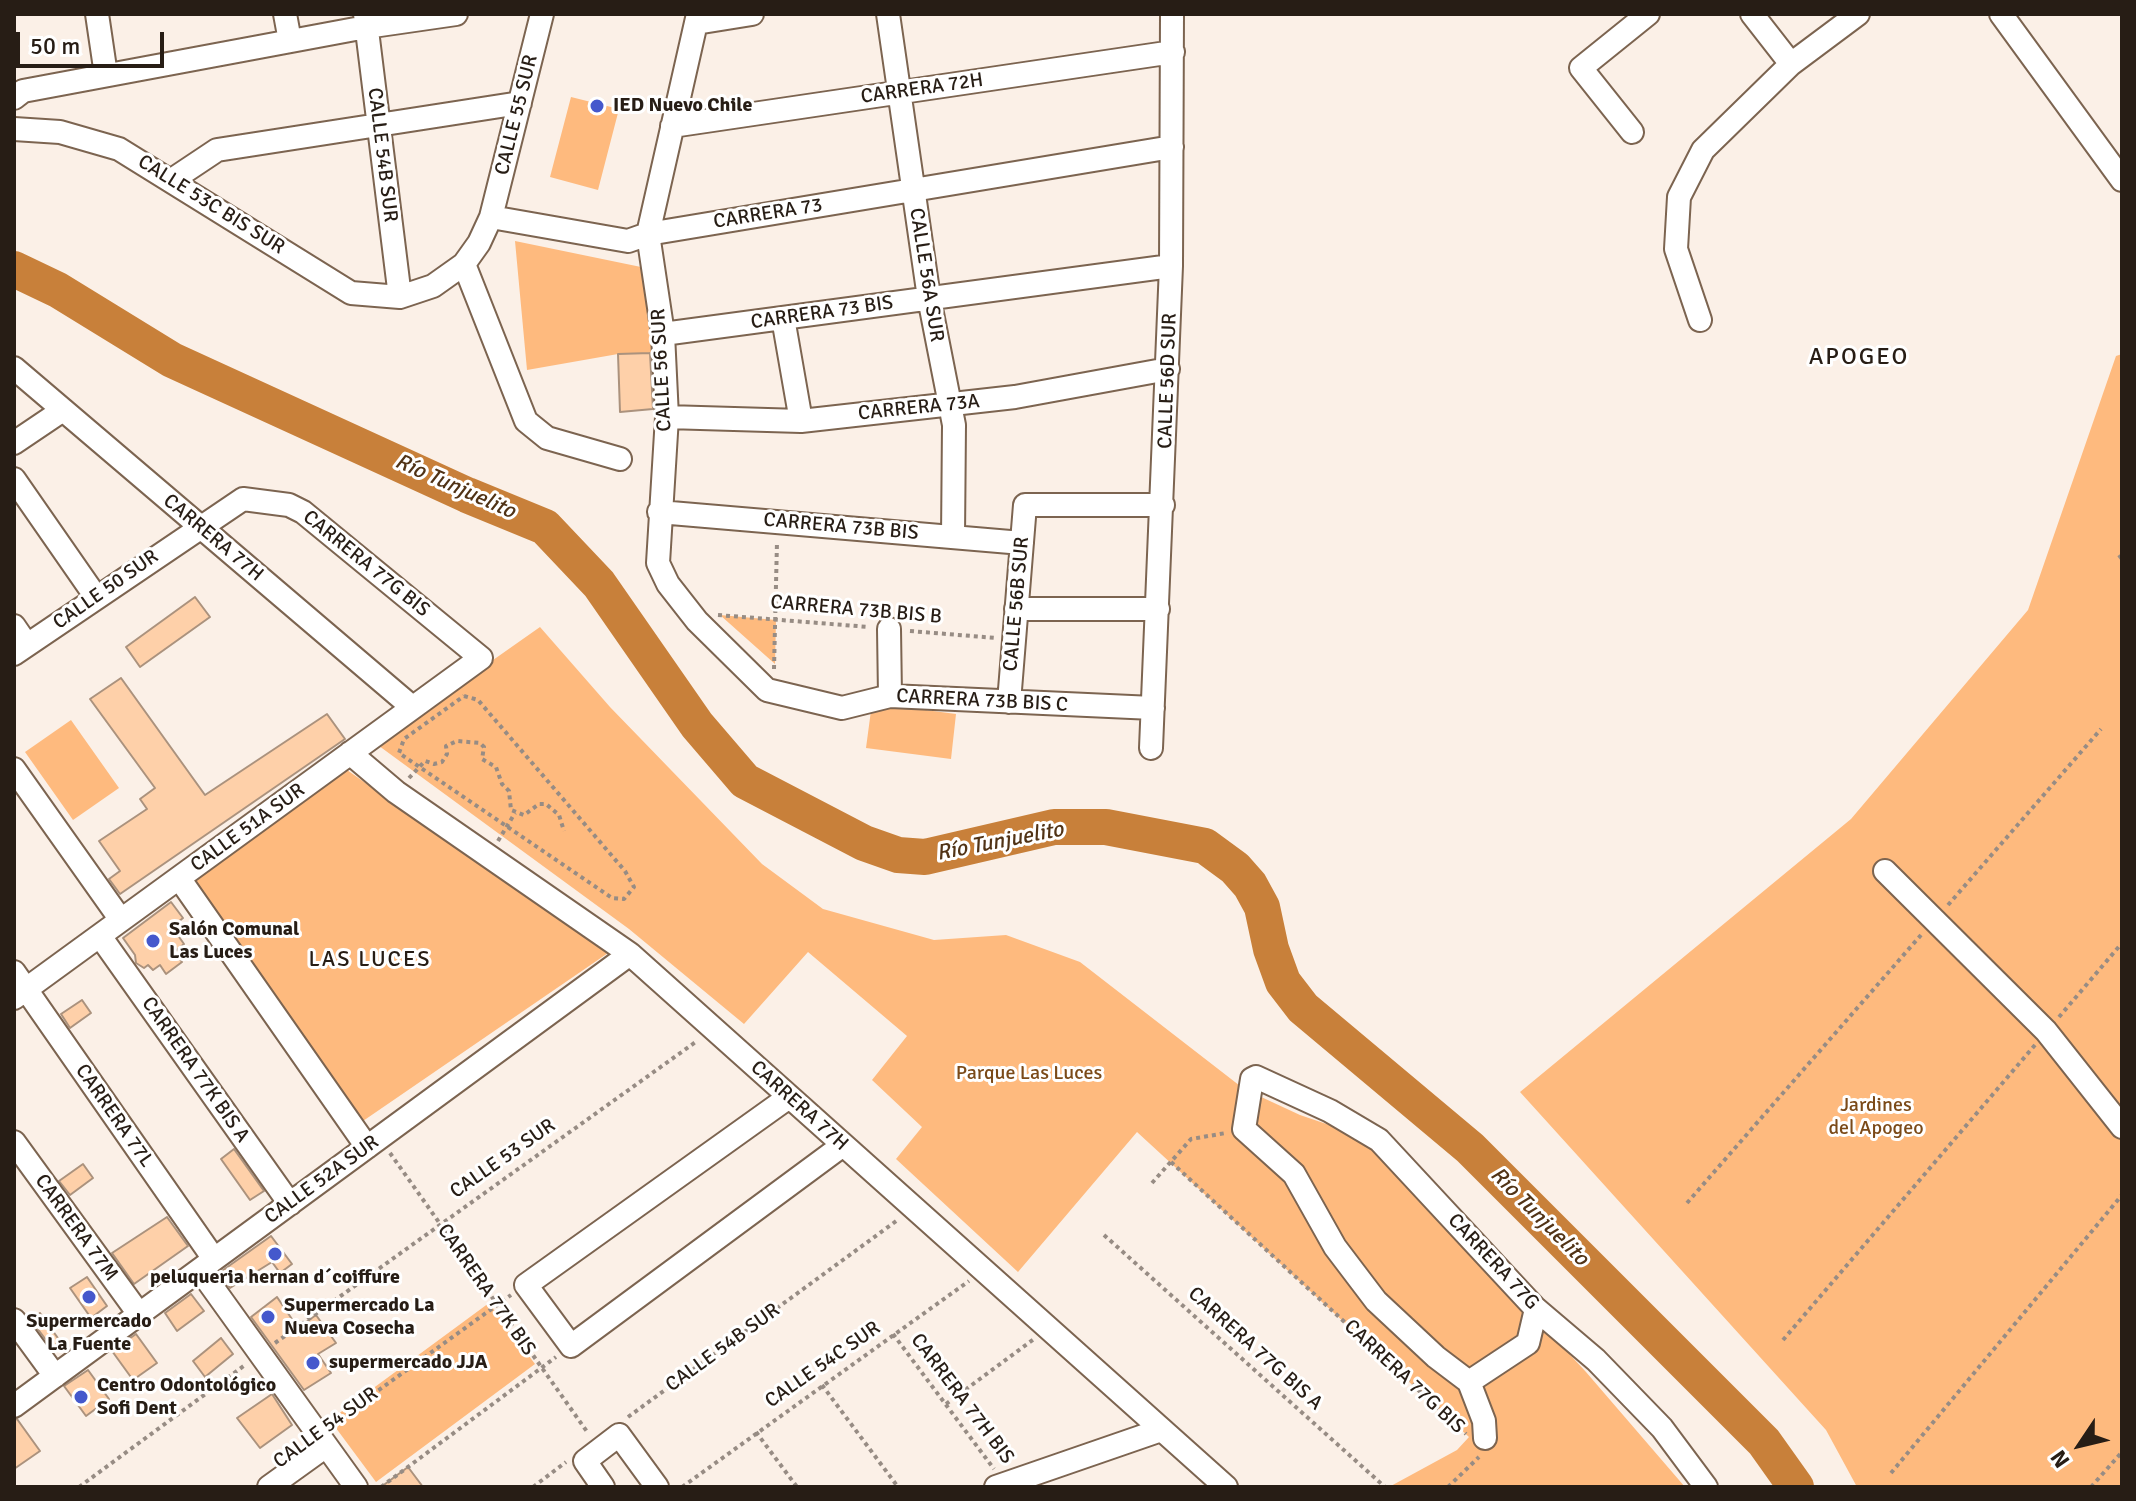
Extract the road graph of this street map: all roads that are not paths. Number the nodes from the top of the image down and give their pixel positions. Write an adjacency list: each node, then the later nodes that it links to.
1 (97, 14): 17 (street)
2 (285, 14): 14 (street)
3 (456, 14): 13 (street)
4 (542, 14): 20 (street, CALLE 55 SUR)
5 (752, 14): 12 (street)
6 (888, 14): 18 (street, CALLE 56A SUR)
7 (1172, 14): 15 (street, CALLE 56D SUR)
8 (1648, 14): 24 (street)
9 (1752, 14): 16 (street)
10 (1858, 14): 16 (street)
11 (2001, 14): 27 (street)
12 (697, 18): 22 (street, CALLE 56 SUR)
13 (366, 20): 14 (street); 21 (street, CALLE 54B SUR)
14 (290, 41): 17 (street)
15 (1173, 52): 18 (street, CARRERA 72H); 25 (street, CALLE 56D SUR)
16 (1791, 64): 36 (street)
17 (106, 75): 19 (street)
18 (899, 92): 22 (street, CARRERA 72H); 28 (street, CALLE 56A SUR)
19 (14, 98)
20 (520, 103): 21 (street); 29 (street, CALLE 55 SUR)
21 (379, 125): 26 (street); 33 (street, CALLE 54B SUR)
22 (672, 126): 30 (street, CALLE 56 SUR)
23 (14, 129): 26 (street, CALLE 53C BIS SUR)
24 (1632, 132)
25 (1172, 147): 28 (street, CARRERA 73); 32 (street, CALLE 56D SUR)
26 (172, 180): 33 (street, CALLE 53C BIS SUR)
27 (2122, 180)
28 (913, 190): 30 (street, CARRERA 73); 34 (street, CALLE 56A SUR)
29 (491, 217): 30 (street, CARRERA 73); 31 (street)
30 (648, 234): 37 (street, CALLE 56 SUR)
31 (464, 264): 33 (street); 45 (street)
32 (1171, 266): 34 (street, CARRERA 73 BIS); 39 (street, CALLE 56D SUR)
33 (400, 297)
34 (929, 298): 35 (street, CARRERA 73 BIS); 40 (street, CALLE 56A SUR)
35 (783, 318): 37 (street, CARRERA 73 BIS); 43 (street)
36 (1700, 320)
37 (663, 334): 42 (street, CALLE 56 SUR)
38 (14, 368): 41 (street, CARRERA 77H)
39 (1168, 369): 40 (street, CARRERA 73A); 47 (street, CALLE 56D SUR)
40 (947, 405): 43 (street, CARRERA 73A); 50 (street, CALLE 56A SUR)
41 (63, 410): 44 (street); 49 (street, CARRERA 77H)
42 (667, 417): 43 (street, CARRERA 73A); 48 (street, CALLE 56 SUR)
43 (801, 421)
44 (14, 443)
45 (620, 459)
46 (14, 479): 52 (street)
47 (1163, 505): 51 (street, CALLE 56B SUR); 54 (street, CALLE 56D SUR)
48 (659, 512): 50 (street, CARRERA 73B BIS); 58 (street, CALLE 56 SUR)
49 (199, 526): 52 (street, CALLE 50 SUR); 57 (street, CARRERA 77G BIS); 61 (street, CARRERA 77H)
50 (953, 537): 51 (street, CARRERA 73B BIS)
51 (1022, 543): 53 (street, CALLE 56B SUR)
52 (96, 597): 56 (street, CALLE 50 SUR)
53 (1016, 609): 54 (street); 60 (street, CALLE 56B SUR)
54 (1158, 609): 62 (street, CALLE 56D SUR)
55 (889, 629): 59 (street)
56 (18, 642)
57 (481, 658): 61 (street, CALLE 51A SUR)
58 (767, 690): 59 (street, CARRERA 73B BIS C)
59 (890, 696): 60 (street, CARRERA 73B BIS C)
60 (1009, 702): 62 (street, CARRERA 73B BIS C)
61 (412, 707): 64 (street, CALLE 51A SUR)
62 (1153, 708): 63 (street, CALLE 56D SUR)
63 (1151, 748)
64 (350, 753): 67 (street, CALLE 51A SUR); 70 (street, CARRERA 77H)
65 (14, 769): 68 (street)
66 (1885, 871): 74 (street)
67 (179, 878): 68 (street, CALLE 51A SUR); 76 (street)
68 (121, 920): 69 (street, CALLE 51A SUR)
69 (100, 936): 71 (street, CALLE 51A SUR); 78 (street, CARRERA 77K BIS A)
70 (630, 954): 73 (street, CARRERA 77H); 76 (street, CALLE 52A SUR)
71 (18, 986): 79 (street, CARRERA 77L)
72 (1252, 1079): 80 (street, CARRERA 77G); 84 (street, CARRERA 77G BIS)
73 (789, 1097): 77 (street, CARRERA 77H); 77 (street)
74 (2122, 1127)
75 (14, 1142): 81 (street, CARRERA 77M)
76 (373, 1143): 78 (street, CALLE 52A SUR)
77 (843, 1145): 86 (street, CARRERA 77H)
78 (290, 1204): 79 (street, CALLE 52A SUR)
79 (207, 1264): 81 (street, CALLE 52A SUR); 88 (street, CARRERA 77L)
80 (1536, 1309): 84 (street); 95 (street, CARRERA 77G)
81 (139, 1314): 83 (street, CALLE 52A SUR)
82 (14, 1320): 83 (street)
83 (55, 1376): 85 (street, CALLE 52A SUR)
84 (1469, 1382): 87 (street, CARRERA 77G BIS)
85 (14, 1406)
86 (1161, 1430): 90 (street); 94 (street, CARRERA 77H)
87 (1485, 1438)
88 (322, 1440): 89 (street, CARRERA 77L); 91 (street)
89 (351, 1485)
90 (1000, 1485)
91 (269, 1487)
92 (603, 1487): 93 (street)
93 (657, 1487)
94 (1226, 1487)
95 (1706, 1487)

